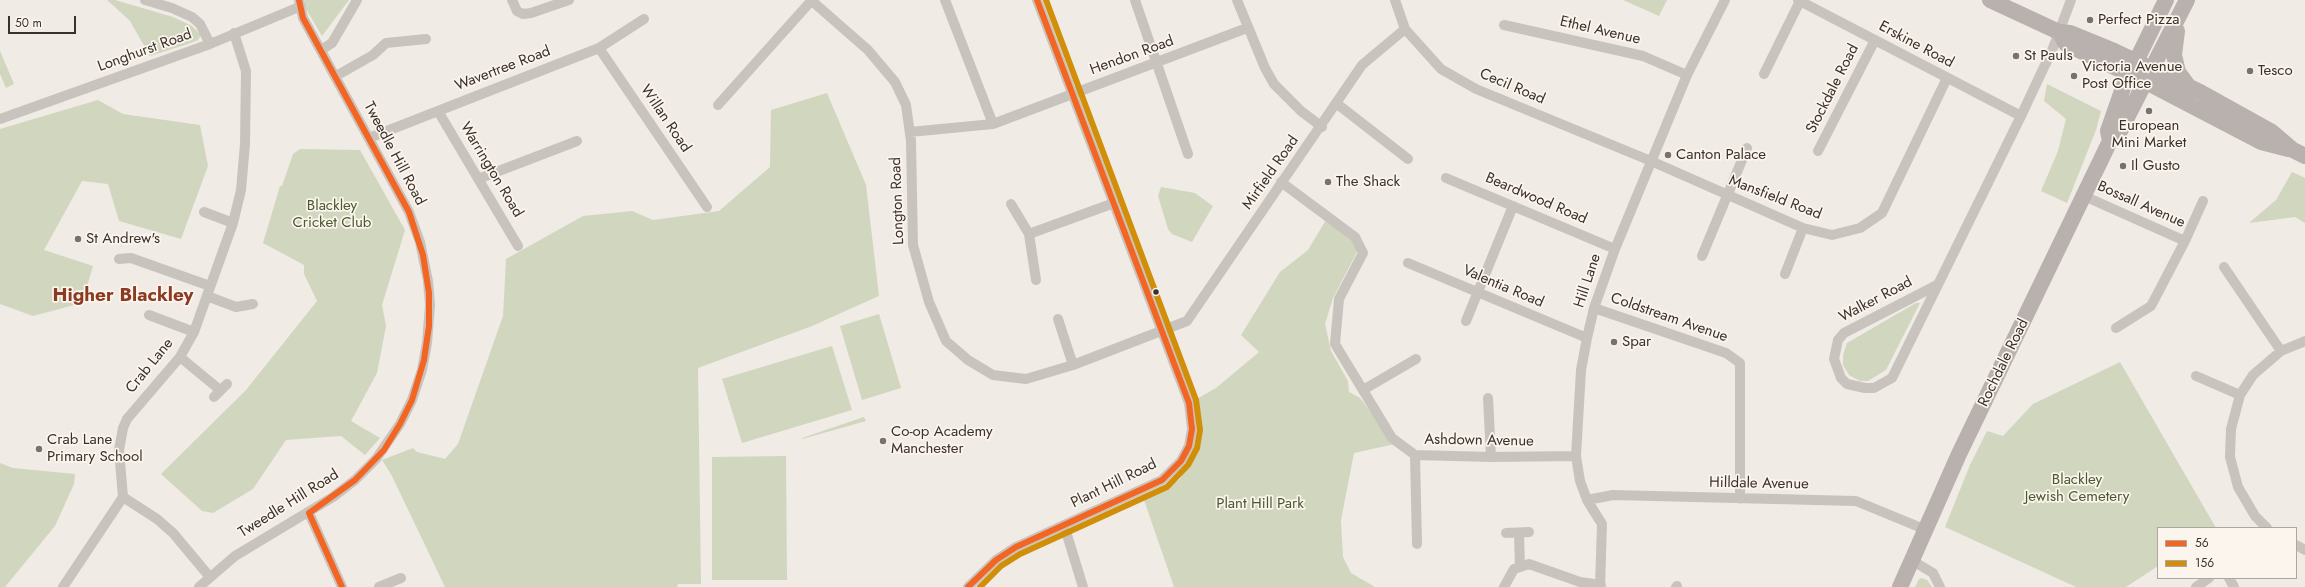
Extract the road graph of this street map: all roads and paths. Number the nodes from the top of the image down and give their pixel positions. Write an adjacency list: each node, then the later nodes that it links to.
1 (145, 0): 29 (street)
2 (357, 0): 31 (street)
3 (512, 0): 4 (street)
4 (568, 0)
5 (812, 0): 41 (street); 47 (street, Longton Road)
6 (945, 0): 45 (street)
7 (1037, 0): 39 (street, Plant Hill Road)
8 (1136, 0): 32 (street)
9 (1237, 0): 22 (street)
10 (1395, 0): 23 (street, Cecil Road)
11 (1724, 0): 35 (street, Hill Lane)
12 (1799, 0): 27 (street, Erskine Road); 34 (street)
13 (1990, 0): 24 (main road)
14 (2072, 0): 24 (street, Walker Road)
15 (2156, 0): 28 (main road)
16 (2166, 0): 28 (main road)
17 (2187, 0): 19 (main road)
18 (299, 4): 25 (street, Longhurst Road); 31 (street, Tweedle Hill Road)
19 (2179, 16): 33 (main road); 38 (main road)
20 (644, 19): 30 (street, Wavertree Road)
21 (1504, 25): 35 (street, Ethel Avenue)
22 (1247, 28): 32 (street, Hendon Road); 46 (street)
23 (1405, 29): 40 (street, Mirfield Road); 55 (street, Cecil Road)
24 (2059, 32): 33 (main road); 43 (street, Walker Road)
25 (234, 34): 29 (street, Longhurst Road); 67 (street, Crab Lane)
26 (426, 39): 36 (street)
27 (1875, 40): 37 (street, Erskine Road); 51 (street, Stockdale Road)
28 (2146, 40): 33 (main road)
29 (210, 44): 44 (street, Longhurst Road)
30 (599, 48): 42 (street, Wavertree Road); 65 (street, Willan Road)
31 (321, 50): 36 (street, Tweedle Hill Road)
32 (1158, 63): 39 (street, Hendon Road); 53 (street)
33 (2141, 72): 38 (main road); 52 (main road); 60 (main road, Rochdale Road)
34 (1764, 74)
35 (1687, 75): 55 (street, Hill Lane)
36 (336, 76): 48 (street, Tweedle Hill Road)
37 (1947, 78): 43 (street, Erskine Road); 68 (street, Mansfield Road)
38 (2189, 87): 52 (main road)
39 (1072, 94): 45 (street, Hendon Road); 62 (street, Plant Hill Road)
40 (1336, 103): 46 (street, Mirfield Road); 54 (street)
41 (718, 105)
42 (438, 110): 48 (street, Wavertree Road); 57 (street, Warrington Road)
43 (2021, 116): 79 (street, Walker Road)
44 (0, 118)
45 (993, 124): 47 (street, Hendon Road)
46 (1322, 127): 58 (street, Mirfield Road)
47 (910, 132): 96 (street, Longton Road)
48 (369, 138): 108 (street, Tweedle Hill Road)
49 (577, 141): 57 (street)
50 (1747, 148): 59 (street)
51 (1818, 152)
52 (2299, 153)
53 (1188, 154)
54 (1408, 159)
55 (1651, 161): 59 (street, Mansfield Road); 72 (street, Hill Lane)
56 (1446, 178): 64 (street, Beardwood Road)
57 (478, 179): 71 (street, Warrington Road)
58 (1281, 182): 90 (street, Mirfield Road); 99 (street, Ashdown Avenue)
59 (1727, 196): 68 (street, Mansfield Road); 73 (street)
60 (2084, 196): 70 (street, Bossall Avenue); 111 (main road, Rochdale Road)
61 (2203, 201): 70 (street)
62 (1114, 203): 69 (street); 90 (street, Plant Hill Road)
63 (1011, 204): 69 (street)
64 (1513, 206): 72 (street, Beardwood Road); 81 (street)
65 (707, 207)
66 (204, 212): 67 (street)
67 (233, 223): 80 (street, Crab Lane)
68 (1803, 228): 77 (street)
69 (1029, 234): 78 (street)
70 (2185, 241): 88 (street)
71 (518, 246)
72 (1615, 249): 84 (street, Hill Lane)
73 (1702, 256)
74 (119, 259): 80 (street)
75 (1408, 263): 81 (street, Valentia Road)
76 (2224, 267): 93 (street)
77 (1785, 274)
78 (1036, 280)
79 (1937, 285): 79 (street, Walker Road)
80 (210, 286): 82 (street, Crab Lane)
81 (1476, 294): 87 (street); 91 (street, Valentia Road)
82 (206, 296): 83 (street); 89 (street, Crab Lane)
83 (253, 304)
84 (1594, 308): 91 (street, Hill Lane); 106 (street, Coldstream Avenue)
85 (149, 315): 89 (street)
86 (1058, 319): 96 (street)
87 (1466, 320)
88 (2116, 328)
89 (194, 332): 94 (street, Crab Lane)
90 (1162, 332): 96 (street, Longton Road); 109 (street, Plant Hill Road)
91 (1587, 338): 103 (street, Hill Lane)
92 (2305, 341): 93 (street)
93 (2281, 352): 100 (street)
94 (180, 357): 98 (street); 105 (street, Crab Lane)
95 (1416, 359): 99 (street)
96 (1073, 365)
97 (2196, 376): 100 (street)
98 (220, 390)
99 (1363, 390): 102 (street, Ashdown Avenue)
100 (2240, 395): 110 (street)
101 (1488, 398): 104 (street)
102 (1416, 455): 104 (street, Ashdown Avenue); 113 (street)
103 (1576, 456): 104 (street, Ashdown Avenue); 107 (street, Hill Lane)
104 (1491, 457)
105 (123, 498): 116 (street); 120 (street)
106 (1740, 499): 107 (street, Hilldale Avenue); 111 (street, Hilldale Avenue)
107 (1587, 500): 119 (street, Hill Lane)
108 (309, 513): 116 (street, Tweedle Hill Road); 122 (street)
109 (1064, 525): 124 (street, Plant Hill Road); 125 (street)
110 (2266, 527)
111 (1924, 529): 114 (main road, Rochdale Road)
112 (1506, 533): 115 (street)
113 (1417, 544)
114 (1911, 560): 127 (main road, Rochdale Road); 128 (street)
115 (1520, 567): 119 (street); 126 (street)
116 (209, 576): 121 (street, Tweedle Hill Road)
117 (401, 578): 123 (street)
118 (2208, 579): 129 (street)
119 (1600, 586)
120 (63, 587)
121 (199, 587)
122 (342, 587)
123 (379, 587)
124 (968, 587)
125 (1083, 587)
126 (1504, 587)
127 (1900, 587)
128 (1940, 587)
129 (2196, 587)

